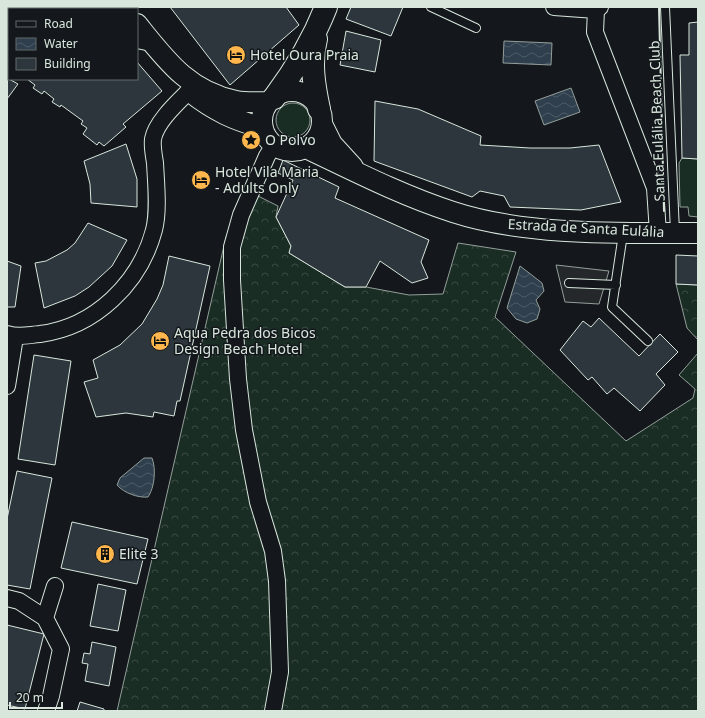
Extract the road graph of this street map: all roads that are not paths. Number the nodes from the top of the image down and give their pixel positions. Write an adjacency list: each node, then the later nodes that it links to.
1 (431, 7): 6 (lane)
2 (554, 7): 4 (street)
3 (665, 7): 17 (lane, Santa Eulália Beach Club)
4 (598, 9): 17 (street)
5 (323, 15): 10 (main road, Estrada de Santa Eulália); 11 (main road, Estrada de Santa Eulália)
6 (476, 28)
7 (138, 33): 8 (street)
8 (156, 47): 9 (street); 10 (street)
9 (189, 91): 12 (street); 21 (street)
10 (271, 100): 11 (street, Estrada de Santa Eulália); 12 (street, Estrada de Santa Eulália)
11 (321, 116): 14 (street); 15 (street, Estrada de Santa Eulália)
12 (263, 128): 13 (street)
13 (274, 145): 14 (street); 28 (street)
14 (306, 148): 15 (street, Estrada de Santa Eulália)
15 (363, 175): 16 (street, Estrada de Santa Eulália)
16 (623, 233): 17 (street, Estrada de Santa Eulália); 20 (lane)
17 (666, 233): 18 (street, Estrada de Santa Eulália)
18 (698, 234)
19 (569, 283): 20 (lane)
20 (616, 285): 22 (lane)
21 (11, 336): 23 (street)
22 (648, 341)
23 (7, 386)
24 (55, 586): 26 (street)
25 (7, 598): 26 (street)
26 (45, 618): 27 (street)
27 (46, 711)
28 (273, 711)

